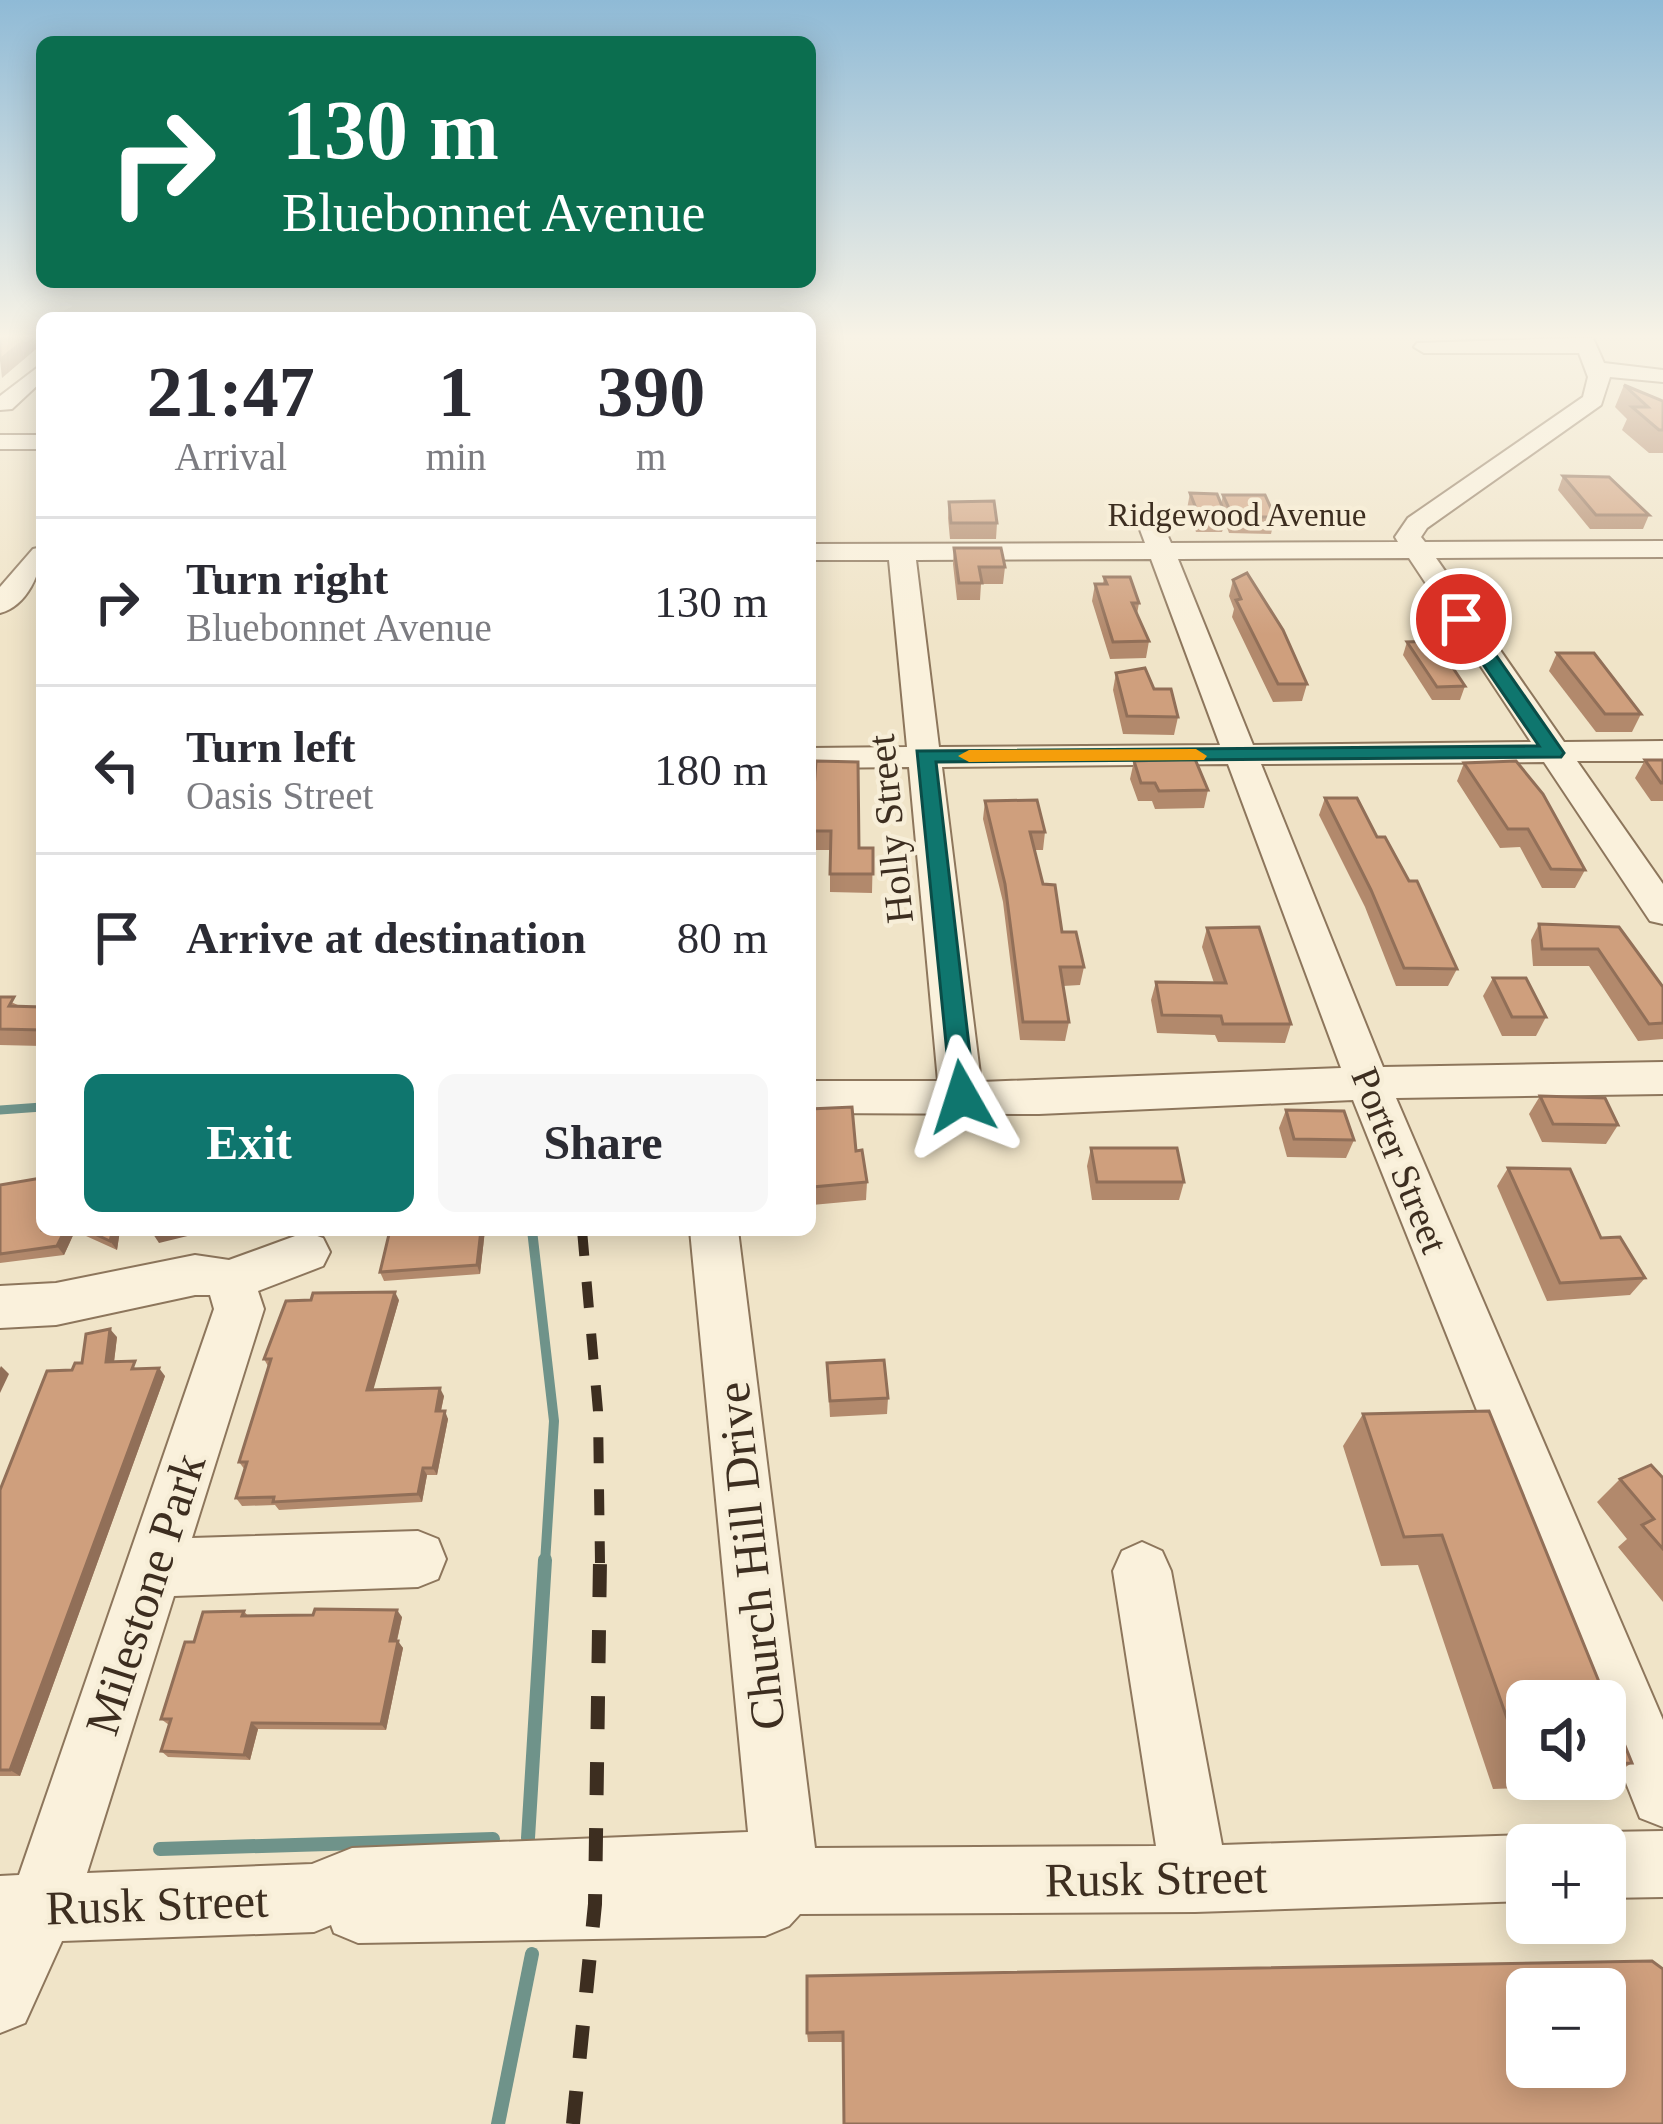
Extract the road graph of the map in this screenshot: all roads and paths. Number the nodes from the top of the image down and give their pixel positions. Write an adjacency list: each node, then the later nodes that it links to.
1 (1542, 437): 6 (street)
2 (0, 442): 3 (street)
3 (36, 442)
4 (1154, 535): 6 (street, Ridgewood Avenue); 8 (street, Ridgewood Avenue); 14 (street, Porter Street)
5 (1663, 549): 6 (street, Ridgewood Avenue)
6 (1415, 551): 12 (street)
7 (816, 552): 8 (street, Ridgewood Avenue)
8 (902, 553): 13 (street, Holly Street)
9 (36, 564): 10 (street)
10 (0, 604)
11 (1663, 751): 12 (street)
12 (1554, 753): 14 (street); 16 (street)
13 (925, 756): 14 (street); 15 (street); 20 (street, Holly Street)
14 (1238, 756): 18 (street, Porter Street)
15 (816, 758)
16 (1663, 912)
17 (1663, 1078): 18 (street)
18 (1368, 1083): 20 (street); 28 (street, Porter Street)
19 (816, 1097): 20 (street)
20 (962, 1097)
21 (715, 1236): 33 (street, Church Hill Drive)
22 (306, 1252): 23 (street)
23 (230, 1281): 24 (street); 26 (street, Milestone Park)
24 (0, 1307)
25 (418, 1559): 26 (street)
26 (154, 1568): 34 (street, Milestone Park)
27 (1142, 1571): 32 (street)
28 (1663, 1796)
29 (1663, 1864): 30 (street)
30 (1626, 1865)
31 (1506, 1869): 32 (street, Rusk Street)
32 (1195, 1879): 33 (street, Rusk Street)
33 (786, 1881): 34 (street, Rusk Street)
34 (21, 1909): 35 (street, Milestone Park)
35 (0, 1998)

